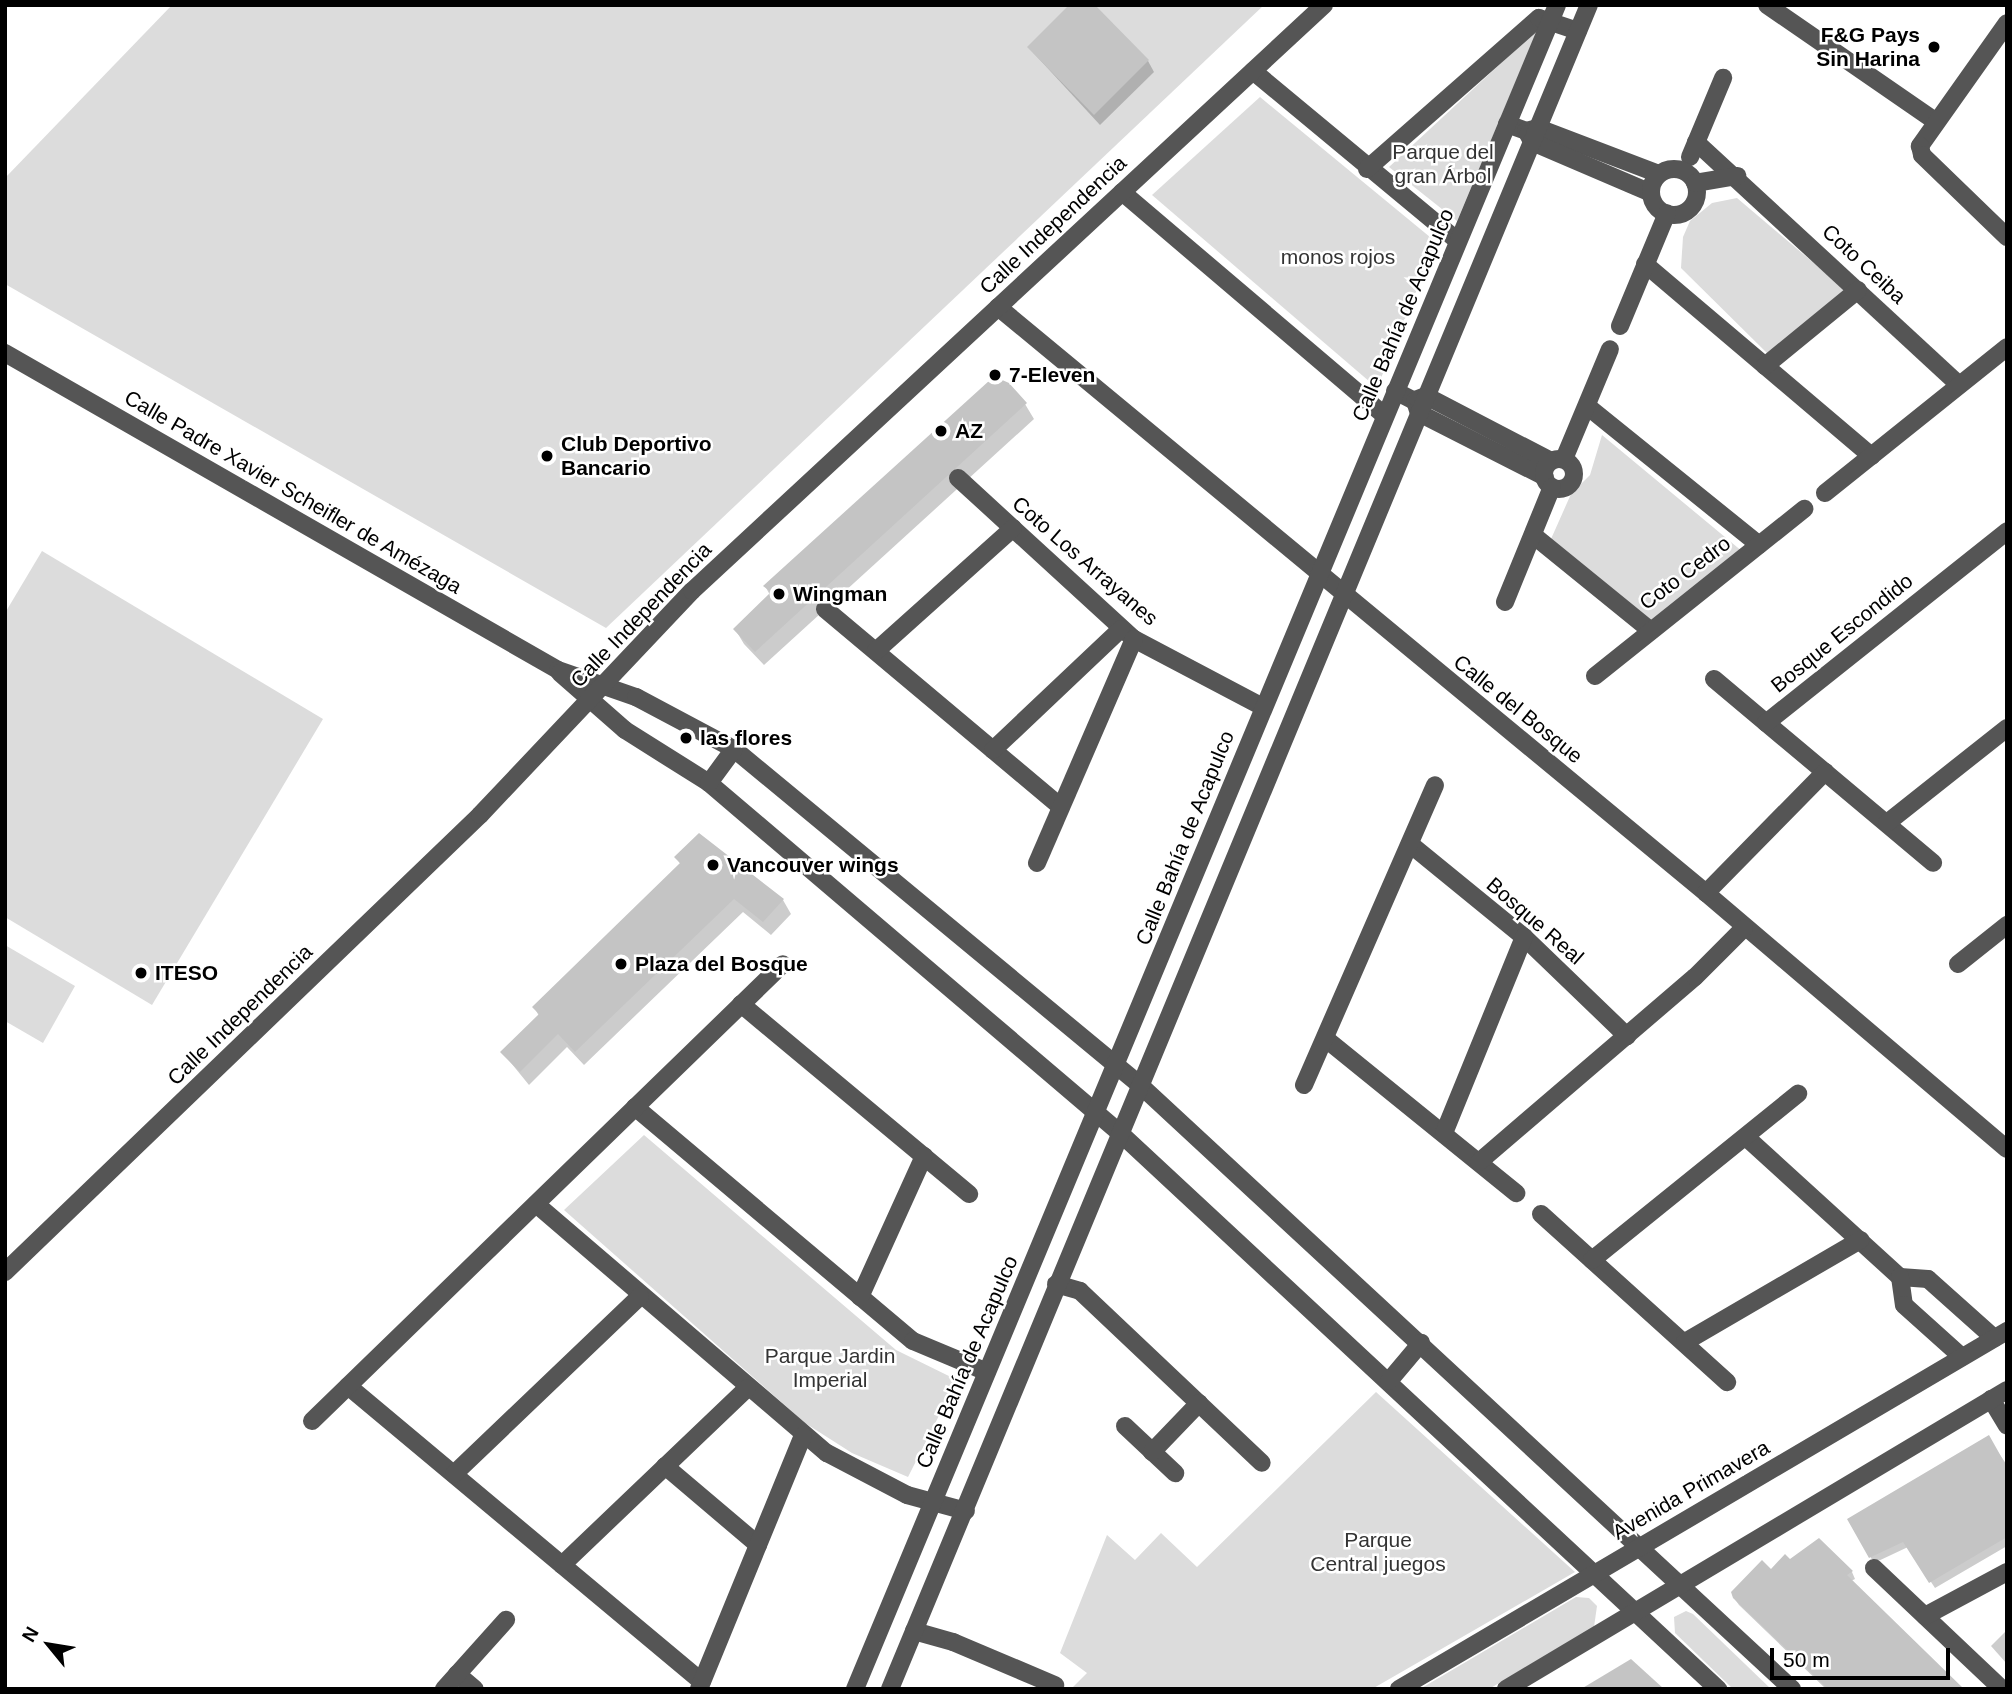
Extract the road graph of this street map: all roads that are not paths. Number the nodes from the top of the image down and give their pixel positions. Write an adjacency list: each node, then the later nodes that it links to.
1 (1324, 5): 7 (street, Calle Independencia)
2 (1589, 5): 6 (street)
3 (1767, 5): 9 (street)
4 (1554, 12): 6 (street); 10 (street, Calle Bahía de Acapulco); 12 (street)
5 (2007, 23): 9 (street)
6 (1578, 31): 11 (street)
7 (1253, 71): 12 (street); 16 (street, Calle Independencia)
8 (1723, 78): 14 (street, Coto Ceiba)
9 (1935, 121): 19 (street)
10 (1507, 124): 11 (street); 20 (street, Calle Bahía de Acapulco)
11 (1532, 134): 13 (street); 17 (street); 31 (street)
12 (1367, 169): 20 (street)
13 (1660, 174): 15 (street); 17 (street)
14 (1737, 176): 15 (street); 22 (street, Coto Ceiba)
15 (1695, 183): 18 (street)
16 (1122, 192): 23 (street, Calle Independencia); 33 (street)
17 (1651, 193): 18 (street)
18 (1667, 214): 21 (street)
19 (2007, 237)
20 (1458, 241): 30 (street, Calle Bahía de Acapulco)
21 (1645, 264): 24 (street); 28 (street)
22 (1858, 290): 28 (street); 29 (street, Coto Ceiba)
23 (998, 307): 43 (street, Calle del Bosque); 53 (street, Calle Independencia)
24 (1620, 326)
25 (2007, 347): 29 (street)
26 (1610, 349): 32 (street)
27 (5, 352): 50 (street, Calle Padre Xavier Scheifler de Amézaga)
28 (1765, 366): 34 (street)
29 (1959, 385): 34 (street)
30 (1395, 391): 31 (street); 33 (street, Calle Bahía de Acapulco)
31 (1420, 403): 35 (street); 44 (street)
32 (1587, 406): 35 (street); 42 (street, Coto Cedro)
33 (1385, 416): 43 (street, Calle Bahía de Acapulco)
34 (1871, 456): 37 (street)
35 (1553, 471): 41 (street)
36 (958, 478): 39 (street, Coto Los Arrayanes)
37 (1825, 493)
38 (1804, 509): 42 (street)
39 (1013, 528): 48 (street, Coto Los Arrayanes); 49 (street)
40 (2007, 531): 56 (street, Bosque Escondido)
41 (1533, 535): 45 (street); 47 (street, Coto Cedro)
42 (1759, 545): 47 (street, Coto Cedro)
43 (1318, 575): 44 (street, Calle del Bosque); 55 (street, Calle Bahía de Acapulco)
44 (1345, 597): 68 (street, Calle del Bosque); 78 (street)
45 (1505, 602)
46 (825, 609): 49 (street)
47 (1651, 631): 51 (street)
48 (1128, 634): 55 (street, Coto Los Arrayanes); 59 (street); 63 (street)
49 (876, 652): 59 (street)
50 (558, 670): 53 (street, Calle Padre Xavier Scheifler de Amézaga); 54 (street, Calle Padre Xavier Scheifler de Amézaga)
51 (1595, 676)
52 (1714, 679): 56 (street)
53 (607, 685): 54 (street, Calle Independencia); 58 (street, Calle Padre Xavier Scheifler de Amézaga)
54 (590, 701): 61 (street, Calle Padre Xavier Scheifler de Amézaga); 95 (street, Calle Independencia)
55 (1263, 707): 77 (street, Calle Bahía de Acapulco)
56 (1766, 723): 60 (street, Bosque Escondido)
57 (2007, 728): 64 (street)
58 (734, 749): 61 (street); 77 (street, Calle Padre Xavier Scheifler de Amézaga)
59 (993, 750): 63 (street)
60 (1825, 772): 64 (street, Bosque Escondido); 68 (street)
61 (709, 783): 82 (street, Calle Padre Xavier Scheifler de Amézaga)
62 (1435, 785): 65 (street)
63 (1060, 806): 66 (street)
64 (1887, 823): 67 (street, Bosque Escondido)
65 (1410, 844): 71 (street, Bosque Real); 76 (street)
66 (1037, 863)
67 (1933, 863)
68 (1706, 893): 70 (street, Calle del Bosque)
69 (2006, 926): 73 (street)
70 (1744, 928): 75 (street); 86 (street, Calle del Bosque)
71 (1524, 937): 75 (street, Bosque Real); 84 (street)
72 (783, 964): 74 (street)
73 (1958, 964)
74 (741, 1004): 81 (street); 87 (street)
75 (1627, 1036): 88 (street)
76 (1326, 1039): 79 (street); 84 (street)
77 (1116, 1064): 78 (street, Calle Padre Xavier Scheifler de Amézaga); 82 (street, Calle Bahía de Acapulco)
78 (1140, 1085): 83 (street); 102 (street, Calle Padre Xavier Scheifler de Amézaga)
79 (1304, 1085)
80 (1798, 1094): 85 (street)
81 (635, 1107): 91 (street); 99 (street)
82 (1096, 1113): 83 (street, Calle Padre Xavier Scheifler de Amézaga); 104 (street, Calle Bahía de Acapulco)
83 (1120, 1133): 97 (street); 105 (street, Calle Padre Xavier Scheifler de Amézaga)
84 (1444, 1133): 88 (street)
85 (1747, 1138): 93 (street); 94 (street)
86 (2007, 1149)
87 (923, 1156): 89 (street); 99 (street)
88 (1479, 1161): 90 (street)
89 (969, 1194)
90 (1516, 1194)
91 (536, 1204): 98 (street); 107 (street)
92 (1541, 1214): 94 (street)
93 (1860, 1240): 96 (street); 101 (street)
94 (1592, 1260): 101 (street)
95 (5, 1272)
96 (1900, 1276): 100 (street); 103 (street)
97 (1056, 1284): 110 (street); 121 (street)
98 (640, 1296): 108 (street); 119 (street)
99 (860, 1297): 104 (street)
100 (2001, 1334): 103 (street, Avenida Primavera)
101 (1685, 1342): 106 (street)
102 (1421, 1343): 105 (street); 123 (street, Calle Padre Xavier Scheifler de Amézaga)
103 (1962, 1357): 123 (street, Avenida Primavera)
104 (987, 1372): 120 (street, Calle Bahía de Acapulco)
105 (1389, 1381): 126 (street, Calle Padre Xavier Scheifler de Amézaga)
106 (1727, 1382)
107 (348, 1386): 111 (street); 119 (street)
108 (747, 1388): 114 (street); 117 (street)
109 (1999, 1395): 113 (street); 128 (street)
110 (1199, 1403): 115 (street); 116 (street)
111 (312, 1422)
112 (1125, 1426): 115 (street)
113 (2007, 1426)
114 (803, 1435): 120 (street); 122 (street)
115 (1152, 1452): 118 (street)
116 (1262, 1463)
117 (665, 1466): 122 (street); 124 (street)
118 (1175, 1473)
119 (454, 1474): 124 (street)
120 (933, 1504): 121 (street); 138 (street, Calle Bahía de Acapulco)
121 (966, 1511): 132 (street)
122 (758, 1545): 135 (street)
123 (1642, 1546): 126 (street, Avenida Primavera); 128 (street, Calle Padre Xavier Scheifler de Amézaga)
124 (562, 1565): 135 (street)
125 (1874, 1568): 130 (street)
126 (1596, 1572): 129 (street, Calle Padre Xavier Scheifler de Amézaga); 140 (street, Avenida Primavera)
127 (2007, 1572): 130 (street)
128 (1683, 1584): 129 (street); 143 (street, Calle Padre Xavier Scheifler de Amézaga)
129 (1638, 1611): 141 (street); 142 (street, Calle Padre Xavier Scheifler de Amézaga)
130 (1926, 1616): 144 (street)
131 (506, 1620): 133 (street)
132 (914, 1631): 134 (street); 139 (street)
133 (457, 1674): 136 (street); 137 (street)
134 (1055, 1685)
135 (701, 1686)
136 (444, 1689)
137 (475, 1689)
138 (855, 1689)
139 (890, 1689)
140 (1399, 1689)
141 (1506, 1689)
142 (1718, 1689)
143 (1792, 1689)
144 (2002, 1689)

